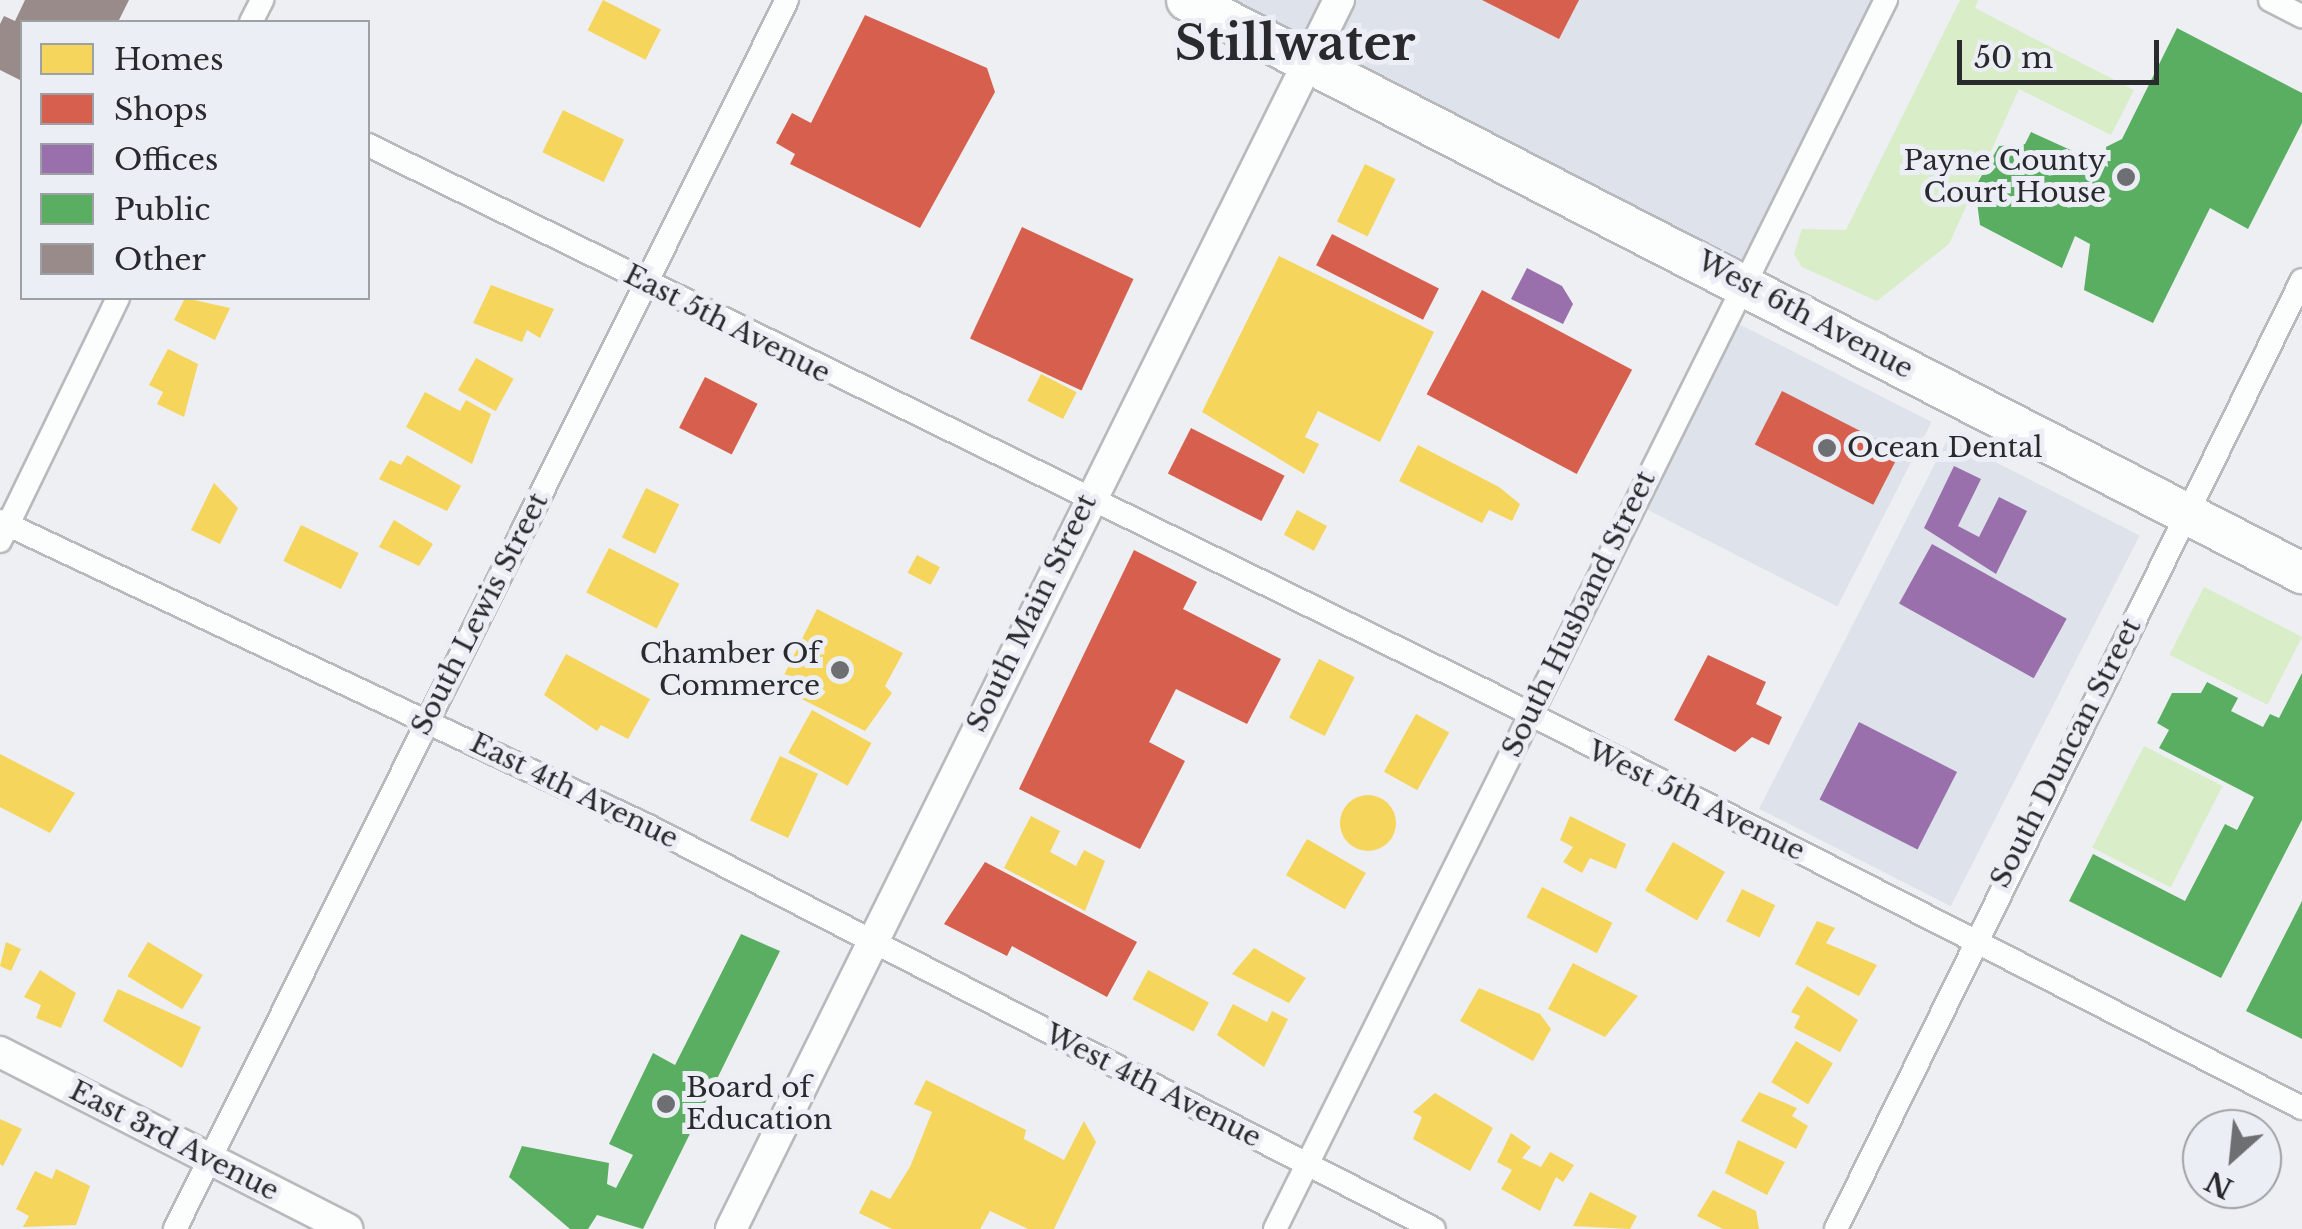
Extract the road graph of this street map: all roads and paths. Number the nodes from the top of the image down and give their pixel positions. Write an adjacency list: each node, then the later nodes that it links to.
1 (787, 0): 10 (street, South Lewis Street)
2 (1187, 0): 7 (highway, West 6th Avenue)
3 (1339, 0): 7 (main road, South Main Street)
4 (1886, 0): 11 (street, South Husband Street)
5 (2270, 0): 6 (street)
6 (2302, 16)
7 (1306, 62): 11 (highway, West 6th Avenue); 13 (main road, South Main Street)
8 (370, 146): 10 (street, East 5th Avenue)
9 (2302, 280): 14 (street, South Duncan Street)
10 (647, 284): 13 (street, East 5th Avenue); 18 (street, South Lewis Street)
11 (1742, 284): 14 (highway, West 6th Avenue); 17 (street, South Husband Street)
12 (117, 300): 15 (street)
13 (1088, 500): 17 (street, West 5th Avenue); 20 (main road, South Main Street)
14 (2187, 514): 16 (highway, West 6th Avenue); 19 (street, South Duncan Street)
15 (3, 529): 18 (street, East 4th Avenue)
16 (2302, 572)
17 (1528, 715): 19 (street, West 5th Avenue); 24 (street, South Husband Street)
18 (426, 720): 20 (street, East 4th Avenue); 23 (street, South Lewis Street)
19 (1973, 941): 22 (street, West 5th Avenue); 30 (street, South Duncan Street)
20 (871, 943): 24 (street, West 4th Avenue); 27 (main road, South Main Street)
21 (0, 1052): 23 (main road, East 3rd Avenue)
22 (2302, 1108)
23 (206, 1163): 25 (street, South Lewis Street); 26 (main road, East 3rd Avenue)
24 (1307, 1164): 28 (street, South Husband Street); 29 (street, West 4th Avenue)
25 (175, 1229)
26 (348, 1229)
27 (731, 1229)
28 (1275, 1229)
29 (1434, 1229)
30 (1836, 1229)

